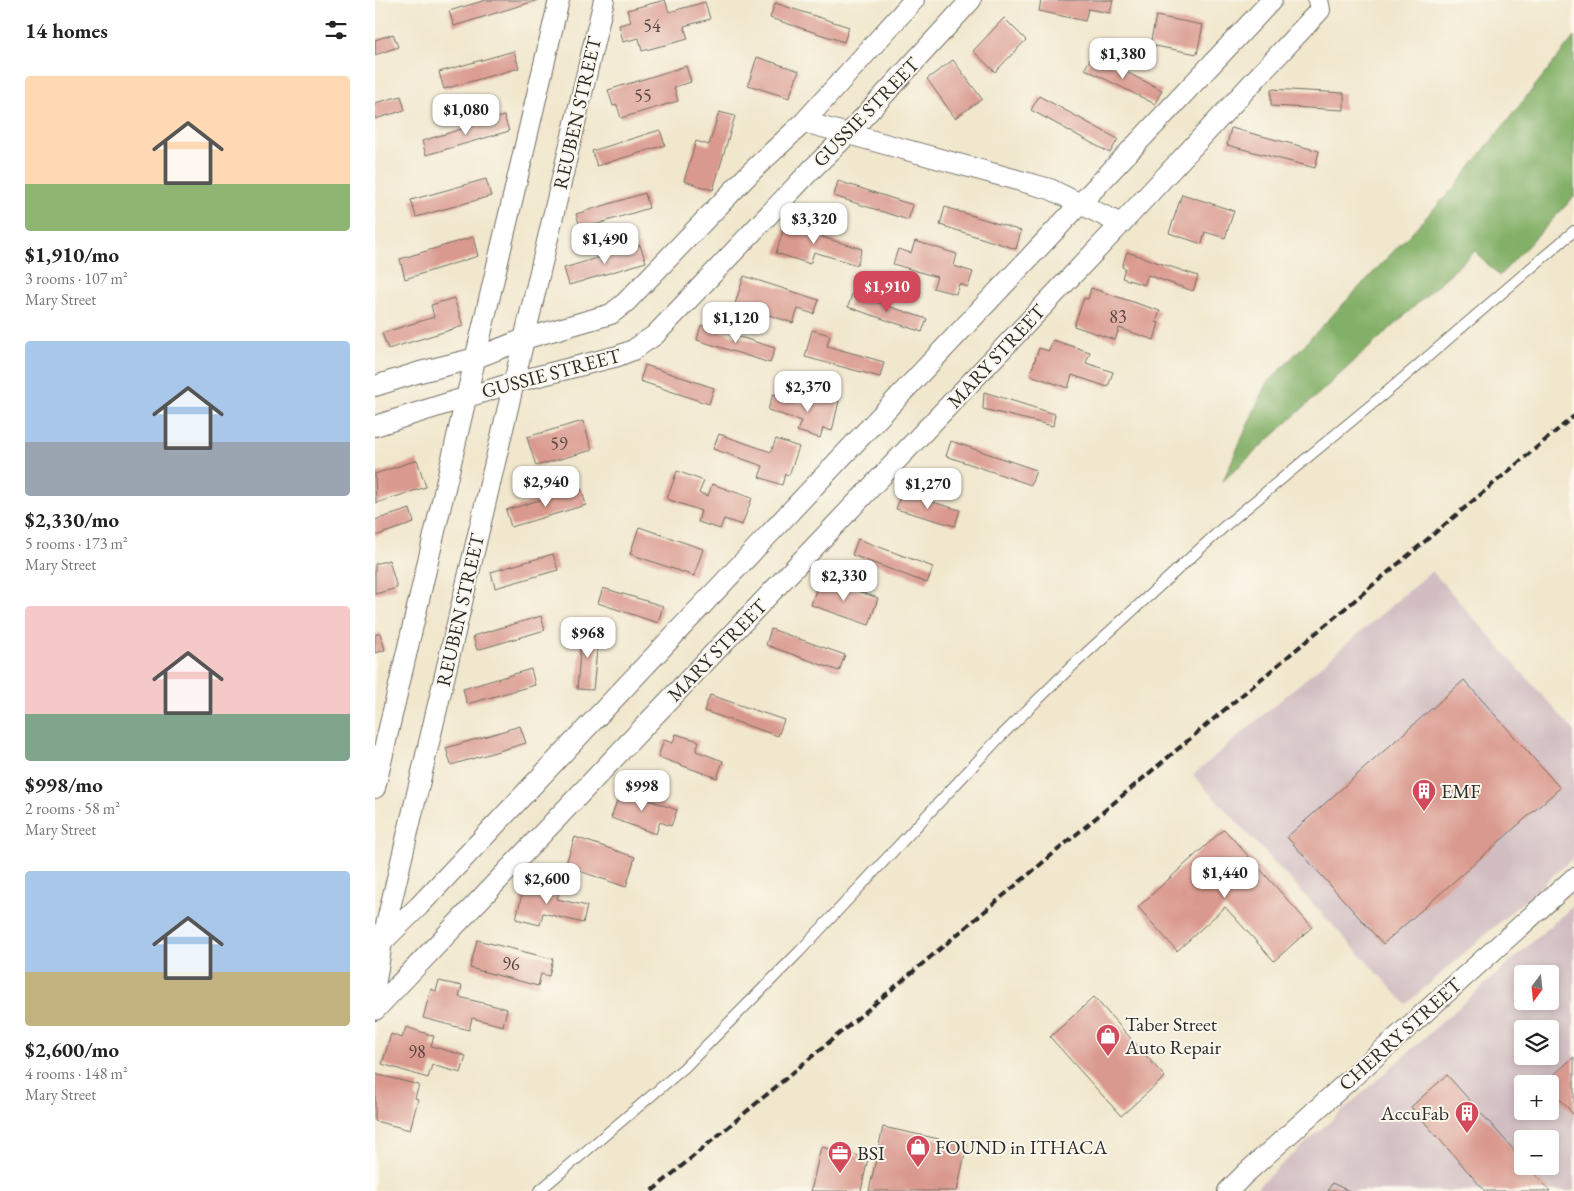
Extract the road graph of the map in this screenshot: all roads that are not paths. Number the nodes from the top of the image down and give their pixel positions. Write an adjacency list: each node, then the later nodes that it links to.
1 (559, 0): 13 (street)
2 (604, 0): 12 (street, REUBEN STREET)
3 (914, 0): 7 (street, GUSSIE STREET)
4 (971, 0): 8 (street, GUSSIE STREET)
5 (1272, 0): 9 (street, MARY STREET)
6 (1318, 0): 10 (street, MARY STREET)
7 (804, 122): 8 (street); 12 (street, GUSSIE STREET)
8 (849, 133): 9 (street); 14 (street, GUSSIE STREET)
9 (1078, 204): 10 (street); 20 (street, MARY STREET)
10 (1121, 224): 22 (street, MARY STREET)
11 (1574, 231): 23 (lane)
12 (524, 339): 13 (street, GUSSIE STREET); 14 (street, REUBEN STREET)
13 (476, 358): 15 (street, GUSSIE STREET); 16 (street)
14 (515, 382): 16 (street, GUSSIE STREET); 20 (street, REUBEN STREET)
15 (375, 386)
16 (466, 397): 17 (street, GUSSIE STREET); 18 (street)
17 (375, 426)
18 (375, 788)
19 (1574, 878): 24 (street, CHERRY STREET)
20 (379, 946): 21 (street, REUBEN STREET)
21 (375, 987)
22 (375, 1010)
23 (539, 1191)
24 (1228, 1191)

